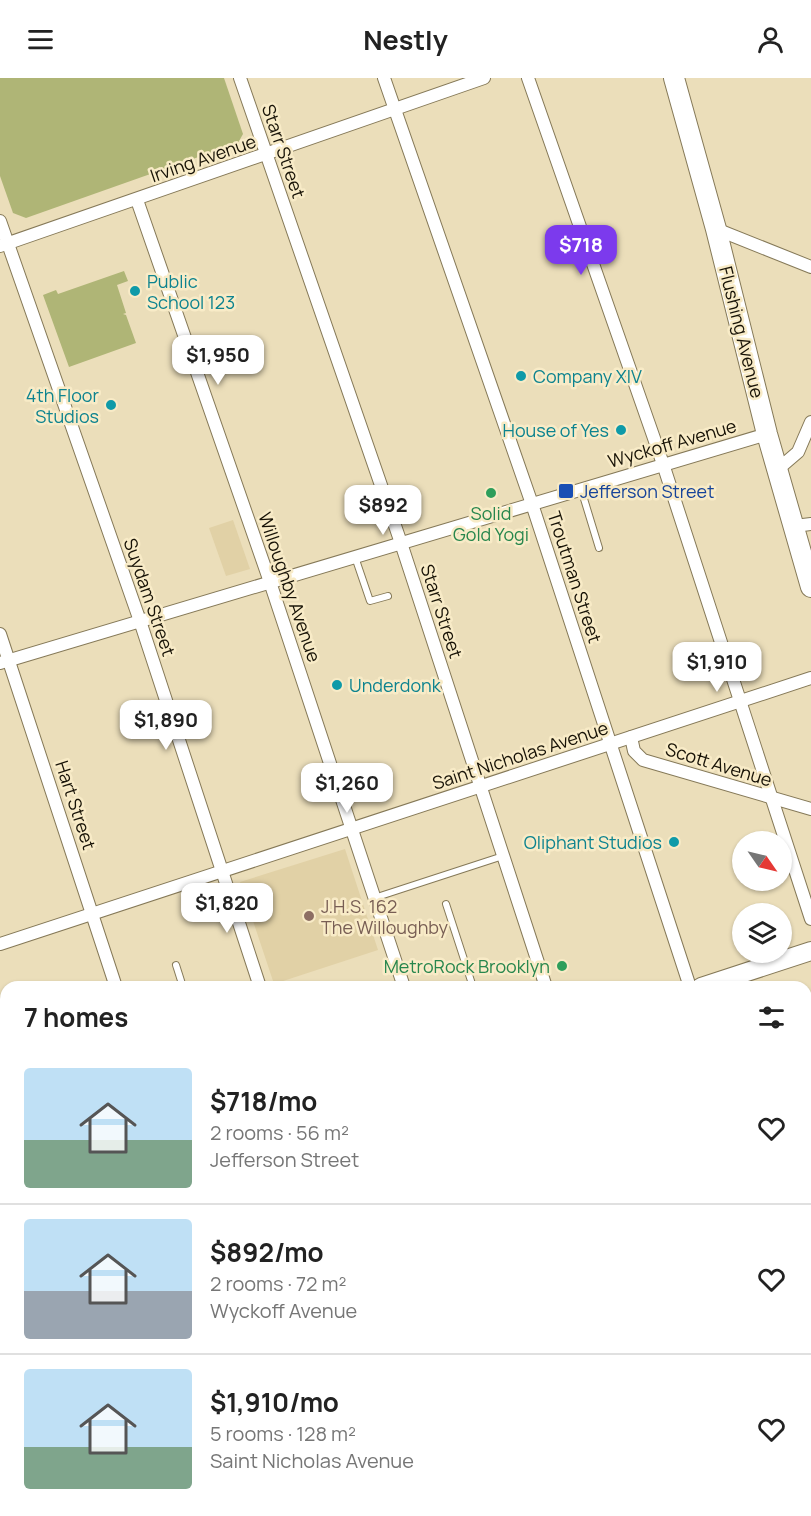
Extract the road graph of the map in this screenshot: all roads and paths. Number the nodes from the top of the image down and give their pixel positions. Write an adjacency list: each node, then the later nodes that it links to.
1 (240, 78): 7 (street, Starr Street)
2 (384, 78): 6 (street, Troutman Street)
3 (484, 78): 6 (street, Irving Avenue)
4 (528, 78): 15 (street)
5 (674, 78): 10 (main road, Flushing Avenue)
6 (395, 109): 7 (street, Irving Avenue); 18 (street, Troutman Street)
7 (266, 155): 8 (street, Irving Avenue); 20 (street, Starr Street)
8 (137, 200): 11 (street, Irving Avenue); 23 (street, Willoughby Avenue)
9 (0, 221): 11 (street, Suydam Street)
10 (716, 229): 12 (street); 14 (main road, Flushing Avenue)
11 (4, 245): 26 (street, Suydam Street)
12 (811, 267)
13 (811, 422): 16 (street)
14 (767, 434): 15 (street, Wyckoff Avenue); 16 (main road, Flushing Avenue)
15 (663, 465): 17 (street, Wyckoff Avenue); 30 (street)
16 (777, 470): 19 (main road, Flushing Avenue)
17 (581, 489): 18 (street, Wyckoff Avenue); 21 (lane)
18 (532, 504): 20 (street, Wyckoff Avenue); 32 (street, Troutman Street)
19 (803, 525): 24 (main road, Flushing Avenue)
20 (401, 543): 22 (street, Wyckoff Avenue); 33 (street, Starr Street)
21 (599, 548)
22 (355, 557): 23 (street, Wyckoff Avenue); 25 (lane)
23 (270, 582): 26 (street, Wyckoff Avenue); 36 (street, Willoughby Avenue)
24 (811, 587)
25 (388, 596)
26 (140, 621): 28 (street, Wyckoff Avenue); 38 (street, Suydam Street)
27 (0, 634): 28 (street, Hart Street)
28 (5, 662): 41 (street, Hart Street)
29 (811, 678): 30 (street, Saint Nicholas Avenue)
30 (740, 701): 31 (street, Saint Nicholas Avenue); 34 (street)
31 (631, 737): 32 (street, Saint Nicholas Avenue); 34 (street, Scott Avenue)
32 (611, 744): 33 (street, Saint Nicholas Avenue); 52 (street, Troutman Street)
33 (481, 786): 36 (street, Saint Nicholas Avenue); 37 (street, Starr Street)
34 (772, 799): 35 (street, Scott Avenue); 42 (street)
35 (811, 809)
36 (351, 829): 38 (street, Saint Nicholas Avenue); 39 (street, Willoughby Avenue)
37 (503, 856): 39 (lane); 51 (street, Starr Street)
38 (222, 871): 41 (street, Saint Nicholas Avenue); 48 (street, Suydam Street)
39 (375, 897): 49 (street, Willoughby Avenue)
40 (446, 904): 50 (lane)
41 (92, 913): 43 (street, Saint Nicholas Avenue); 46 (street, Hart Street)
42 (811, 919)
43 (0, 944)
44 (811, 951): 53 (main road)
45 (176, 965): 47 (lane)
46 (115, 981)
47 (181, 981)
48 (258, 981)
49 (402, 981)
50 (471, 981)
51 (544, 981)
52 (688, 981)
53 (725, 981)

